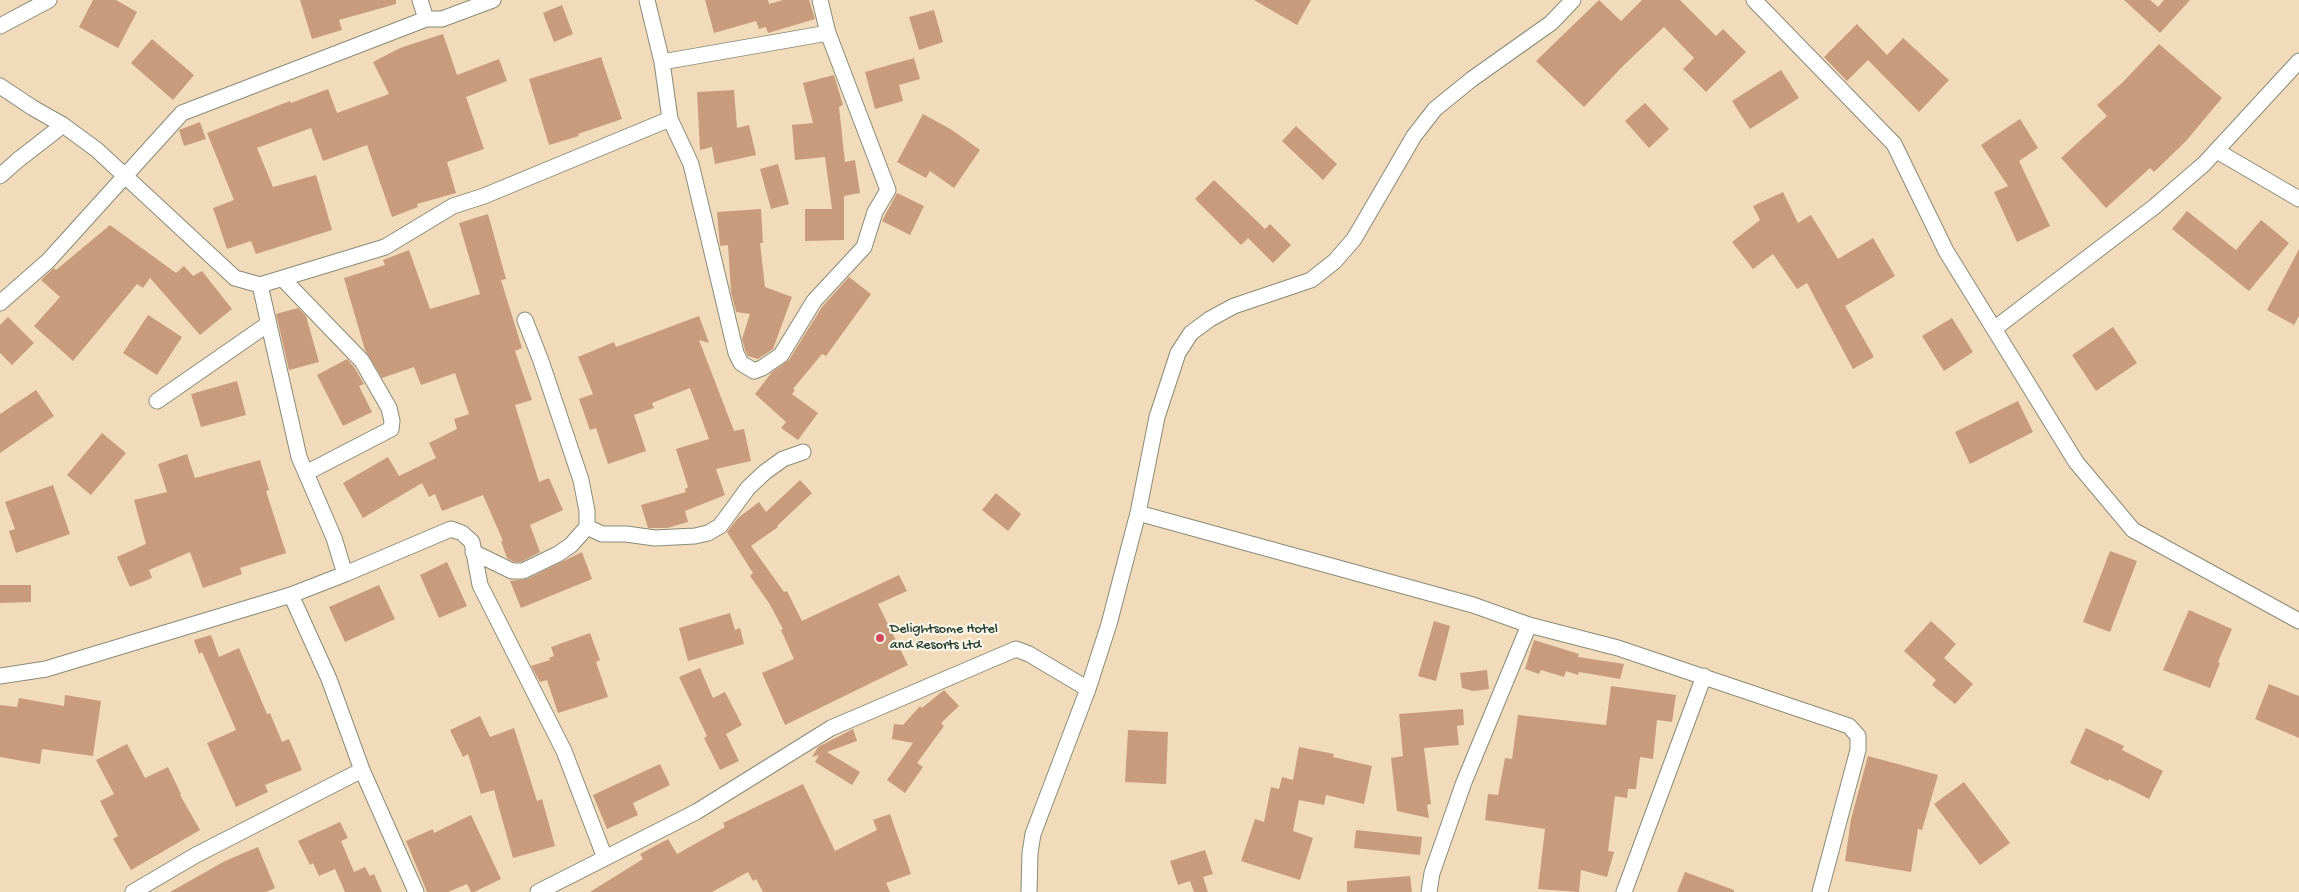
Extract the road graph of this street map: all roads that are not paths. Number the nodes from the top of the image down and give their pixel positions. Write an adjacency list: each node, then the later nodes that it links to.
1 (49, 0): 9 (street)
2 (420, 0): 8 (street)
3 (493, 0): 8 (street)
4 (647, 0): 12 (street)
5 (820, 0): 10 (street)
6 (1573, 0): 29 (street)
7 (1754, 0): 25 (street)
8 (426, 20): 17 (street)
9 (0, 26)
10 (828, 33): 12 (street); 14 (street)
11 (2299, 61): 16 (street)
12 (662, 62): 14 (street)
13 (0, 86): 15 (street)
14 (670, 118): 20 (street)
15 (63, 125): 17 (street); 18 (street)
16 (2217, 151): 19 (street); 25 (street)
17 (124, 174): 21 (street); 22 (street)
18 (0, 176)
19 (2299, 199)
20 (283, 279): 21 (street); 28 (street)
21 (260, 286): 24 (street)
22 (0, 303)
23 (524, 320): 30 (street)
24 (268, 324): 26 (street); 28 (street)
25 (1994, 329): 34 (street)
26 (157, 401)
27 (803, 452): 30 (street)
28 (306, 473): 32 (street)
29 (1138, 513): 35 (street); 38 (street)
30 (587, 527): 31 (street)
31 (473, 552): 32 (street); 40 (street)
32 (345, 574): 33 (street)
33 (290, 595): 36 (street); 39 (street)
34 (2298, 618)
35 (1529, 625): 37 (street); 45 (street)
36 (0, 676)
37 (1704, 676): 46 (street); 47 (street)
38 (1088, 689): 40 (street); 44 (street)
39 (362, 770): 41 (street); 42 (street)
40 (605, 858): 43 (street)
41 (133, 892)
42 (416, 892)
43 (538, 892)
44 (1029, 892)
45 (1429, 892)
46 (1624, 892)
47 (1820, 892)

